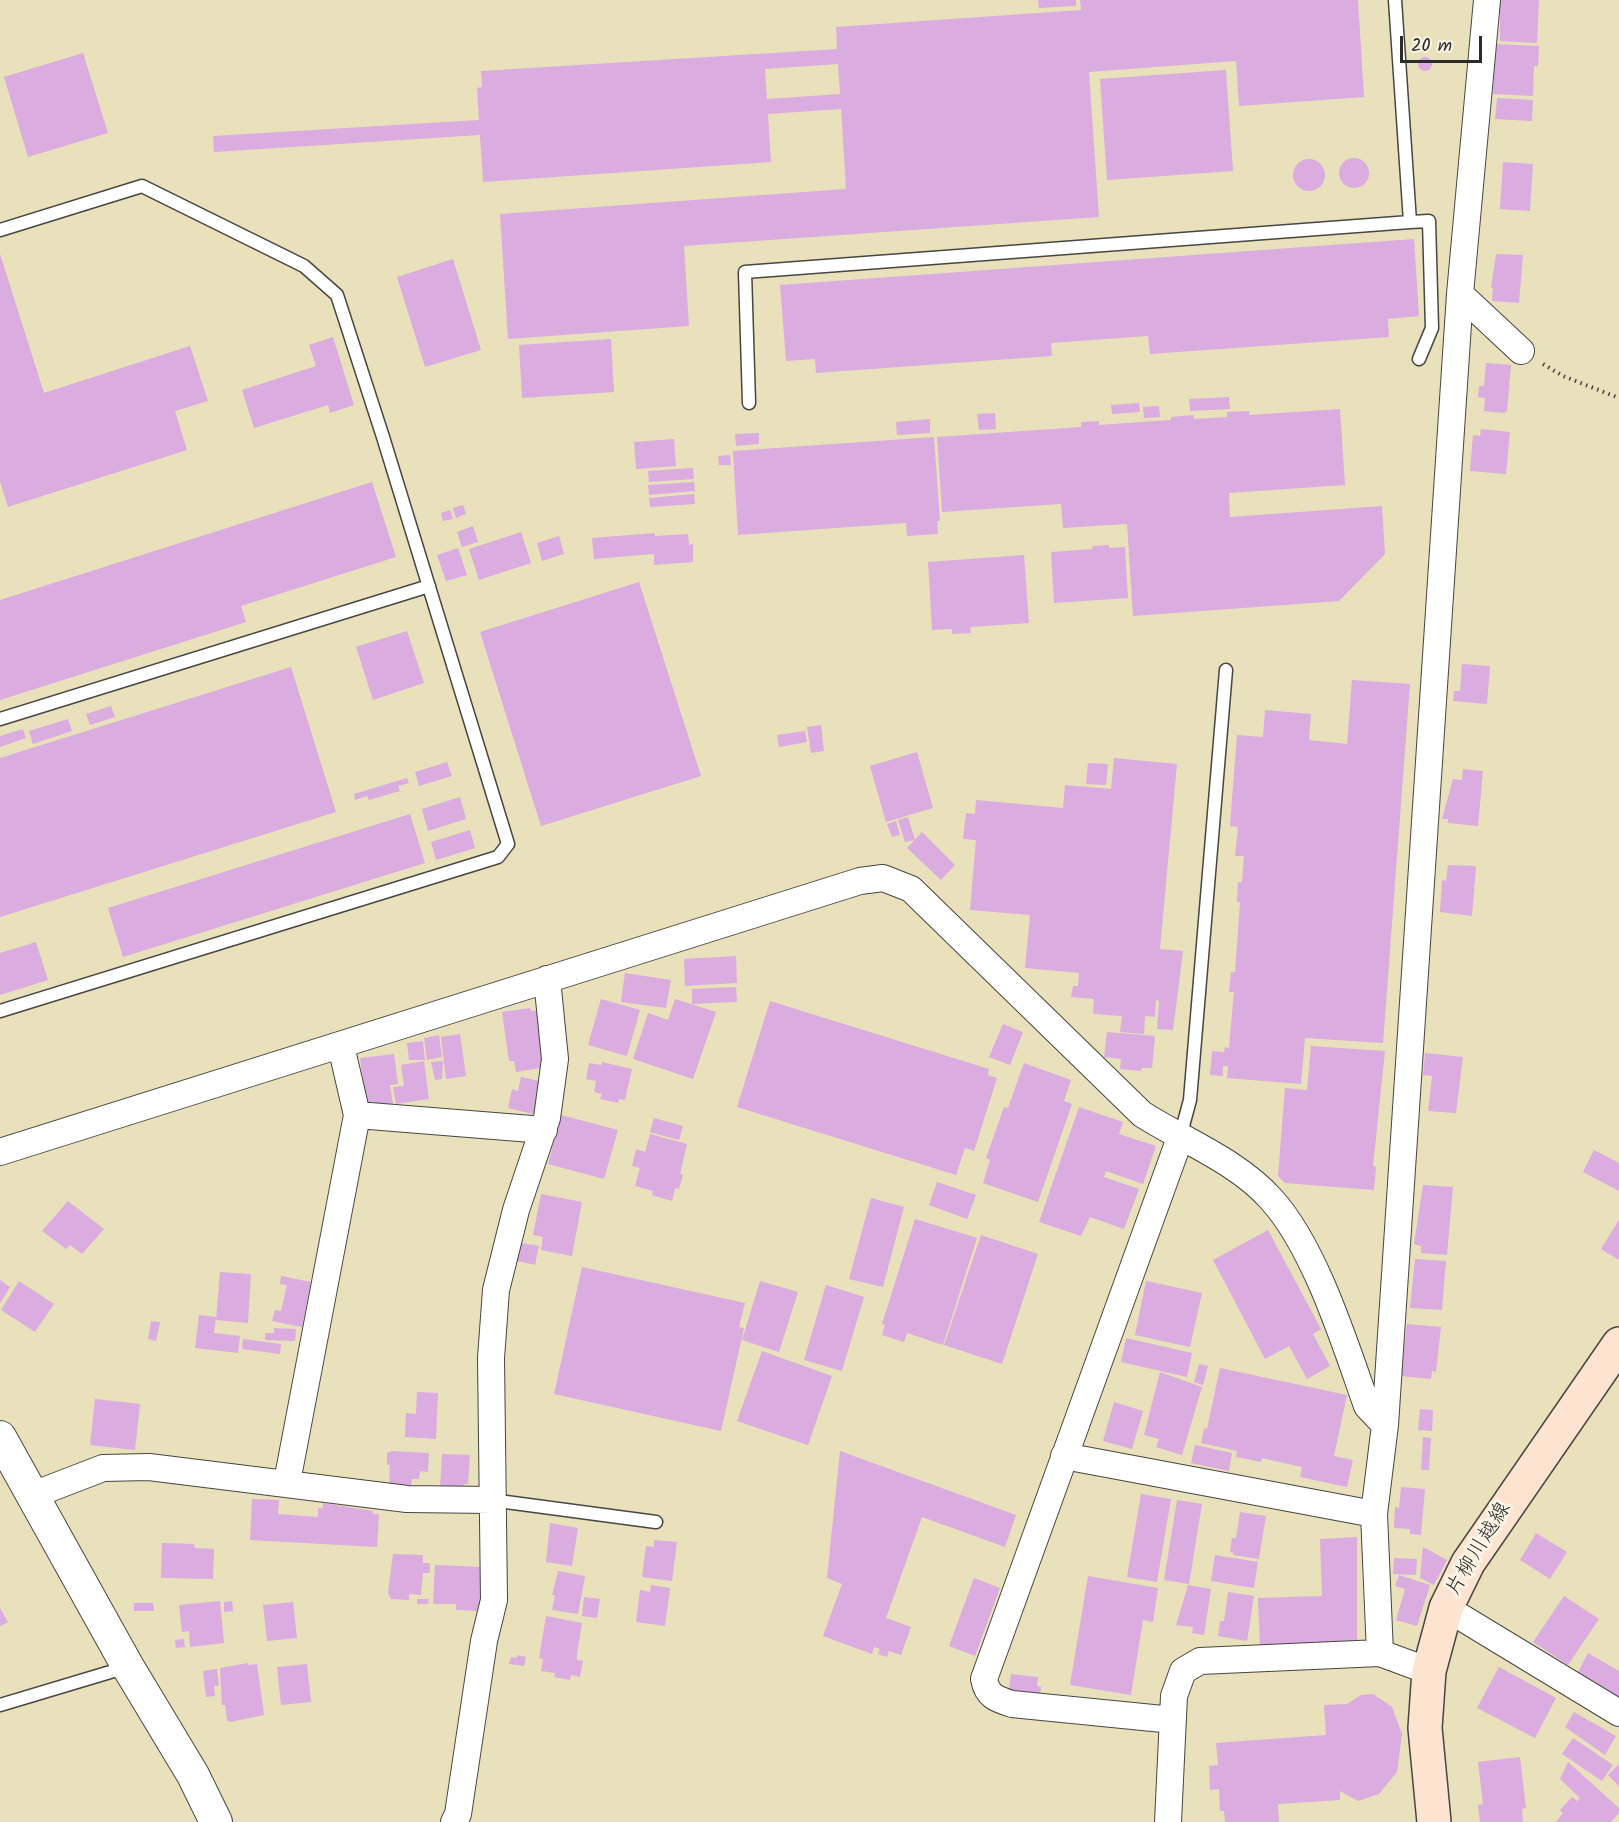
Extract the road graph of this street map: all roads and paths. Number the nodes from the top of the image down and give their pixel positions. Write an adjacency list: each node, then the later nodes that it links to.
1 (1395, 0): 3 (lane)
2 (1487, 0): 5 (street)
3 (1410, 222): 7 (lane); 9 (lane)
4 (0, 230): 10 (lane)
5 (1460, 294): 6 (street); 21 (street)
6 (1521, 351): 8 (path)
7 (1419, 359)
8 (1619, 398)
9 (749, 403)
10 (429, 586): 12 (lane); 14 (lane)
11 (1226, 670): 18 (lane)
12 (0, 719)
13 (547, 980): 15 (street); 17 (street); 18 (street)
14 (0, 1011)
15 (341, 1046): 16 (street); 19 (street)
16 (357, 1115): 17 (street); 24 (street)
17 (544, 1130): 26 (street)
18 (1180, 1138): 21 (street); 23 (street)
19 (0, 1152)
20 (1619, 1344): 29 (main road, 片柳川越線)
21 (1385, 1425): 27 (street)
22 (0, 1437): 25 (street)
23 (1064, 1456): 27 (street); 35 (street)
24 (287, 1482): 25 (street); 26 (street)
25 (33, 1495): 31 (street)
26 (491, 1500): 28 (lane); 37 (street)
27 (1374, 1514): 30 (street)
28 (656, 1522)
29 (1446, 1608): 32 (main road, 片柳川越線); 34 (street)
30 (1380, 1653): 32 (street); 35 (street)
31 (128, 1667): 33 (lane); 36 (street)
32 (1429, 1671): 39 (main road, 片柳川越線)
33 (0, 1704)
34 (1619, 1713)
35 (1173, 1720): 38 (street)
36 (216, 1822)
37 (454, 1822)
38 (1168, 1822)
39 (1434, 1822)

